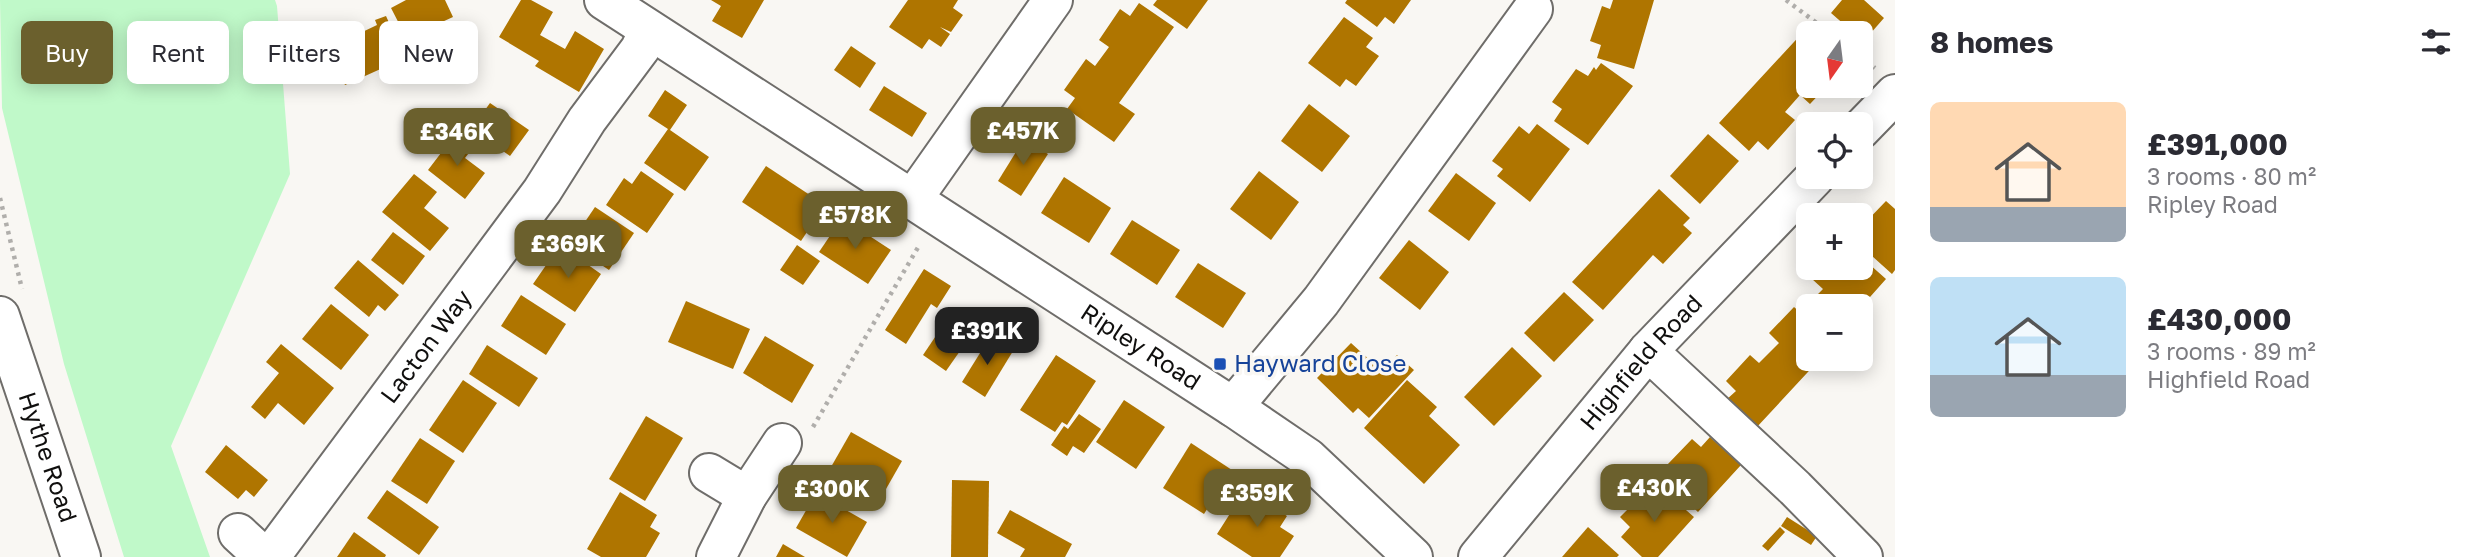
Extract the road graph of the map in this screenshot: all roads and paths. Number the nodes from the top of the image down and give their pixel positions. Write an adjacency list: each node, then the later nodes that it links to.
1 (604, 0): 6 (street, Ripley Road)
2 (1053, 0): 10 (street)
3 (1786, 0): 5 (path)
4 (1533, 9): 13 (street)
5 (1814, 21)
6 (649, 30): 10 (street, Ripley Road); 18 (street, Lacton Way)
7 (1895, 94): 8 (street)
8 (1873, 117)
9 (1803, 189): 12 (street, Highfield Road)
10 (924, 208): 13 (street, Ripley Road); 14 (path)
11 (0, 316): 17 (street, Hythe Road)
12 (1648, 351): 21 (street, Highfield Road); 22 (street)
13 (1233, 407): 20 (street, Ripley Road)
14 (782, 443): 16 (street)
15 (709, 473): 16 (street)
16 (747, 496): 19 (street)
17 (81, 557)
18 (270, 557)
19 (716, 557)
20 (1413, 557)
21 (1478, 557)
22 (1863, 557)

